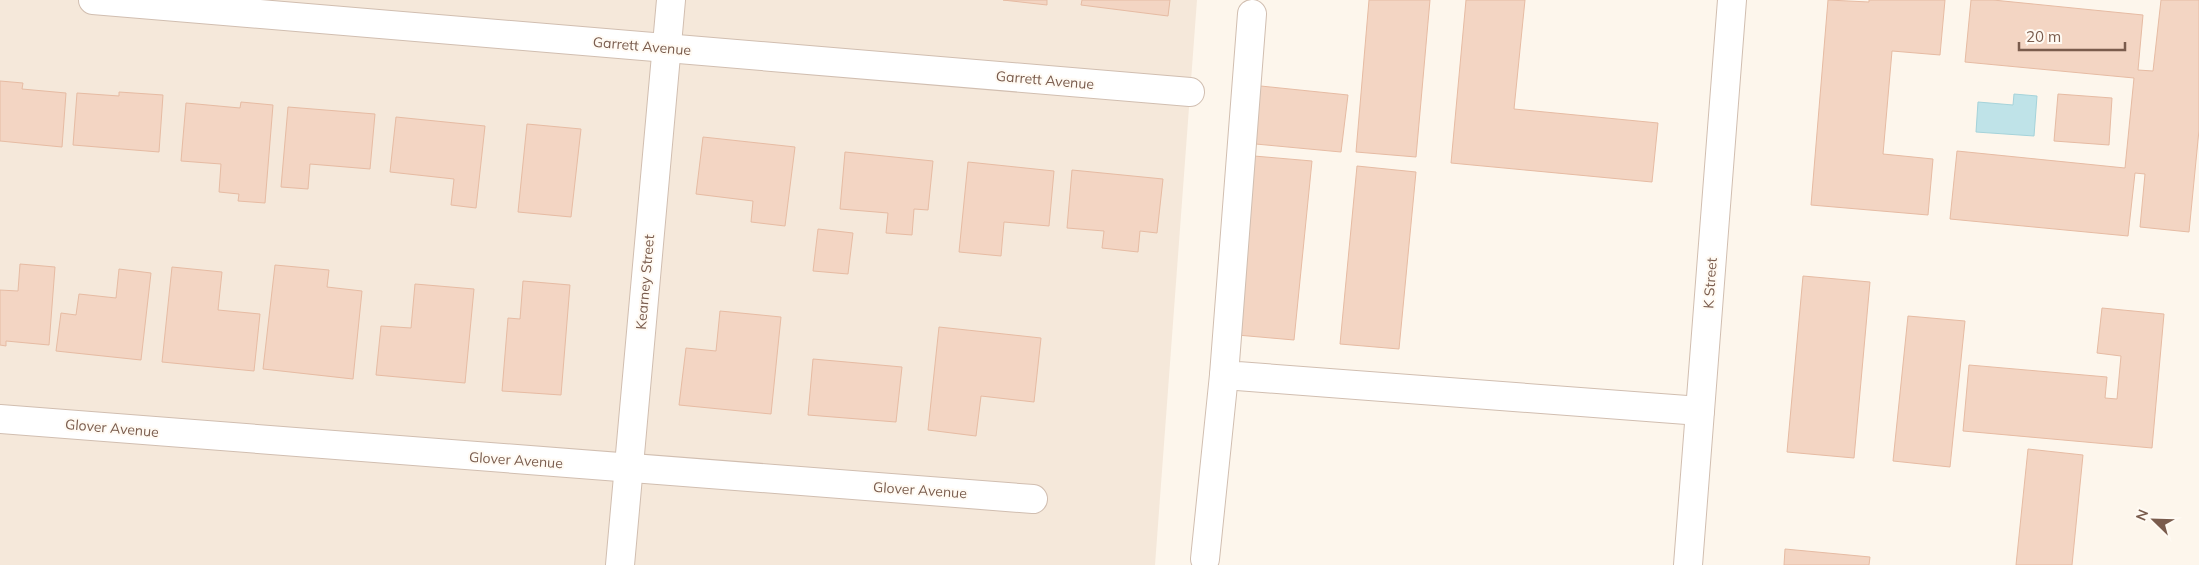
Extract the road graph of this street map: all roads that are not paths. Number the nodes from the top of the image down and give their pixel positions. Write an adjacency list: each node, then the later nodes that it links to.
1 (93, 0): 5 (street, Garrett Avenue)
2 (671, 0): 5 (street, Kearney Street)
3 (1732, 0): 8 (street, K Street)
4 (1252, 14): 7 (street)
5 (667, 48): 6 (street, Garrett Avenue); 10 (street, Kearney Street)
6 (1190, 92)
7 (1224, 375): 8 (street); 12 (street)
8 (1700, 411): 14 (street, K Street)
9 (0, 419): 10 (street, Glover Avenue)
10 (629, 468): 11 (street, Glover Avenue); 13 (street, Kearney Street)
11 (1033, 499)
12 (1205, 560)
13 (620, 565)
14 (1688, 565)

